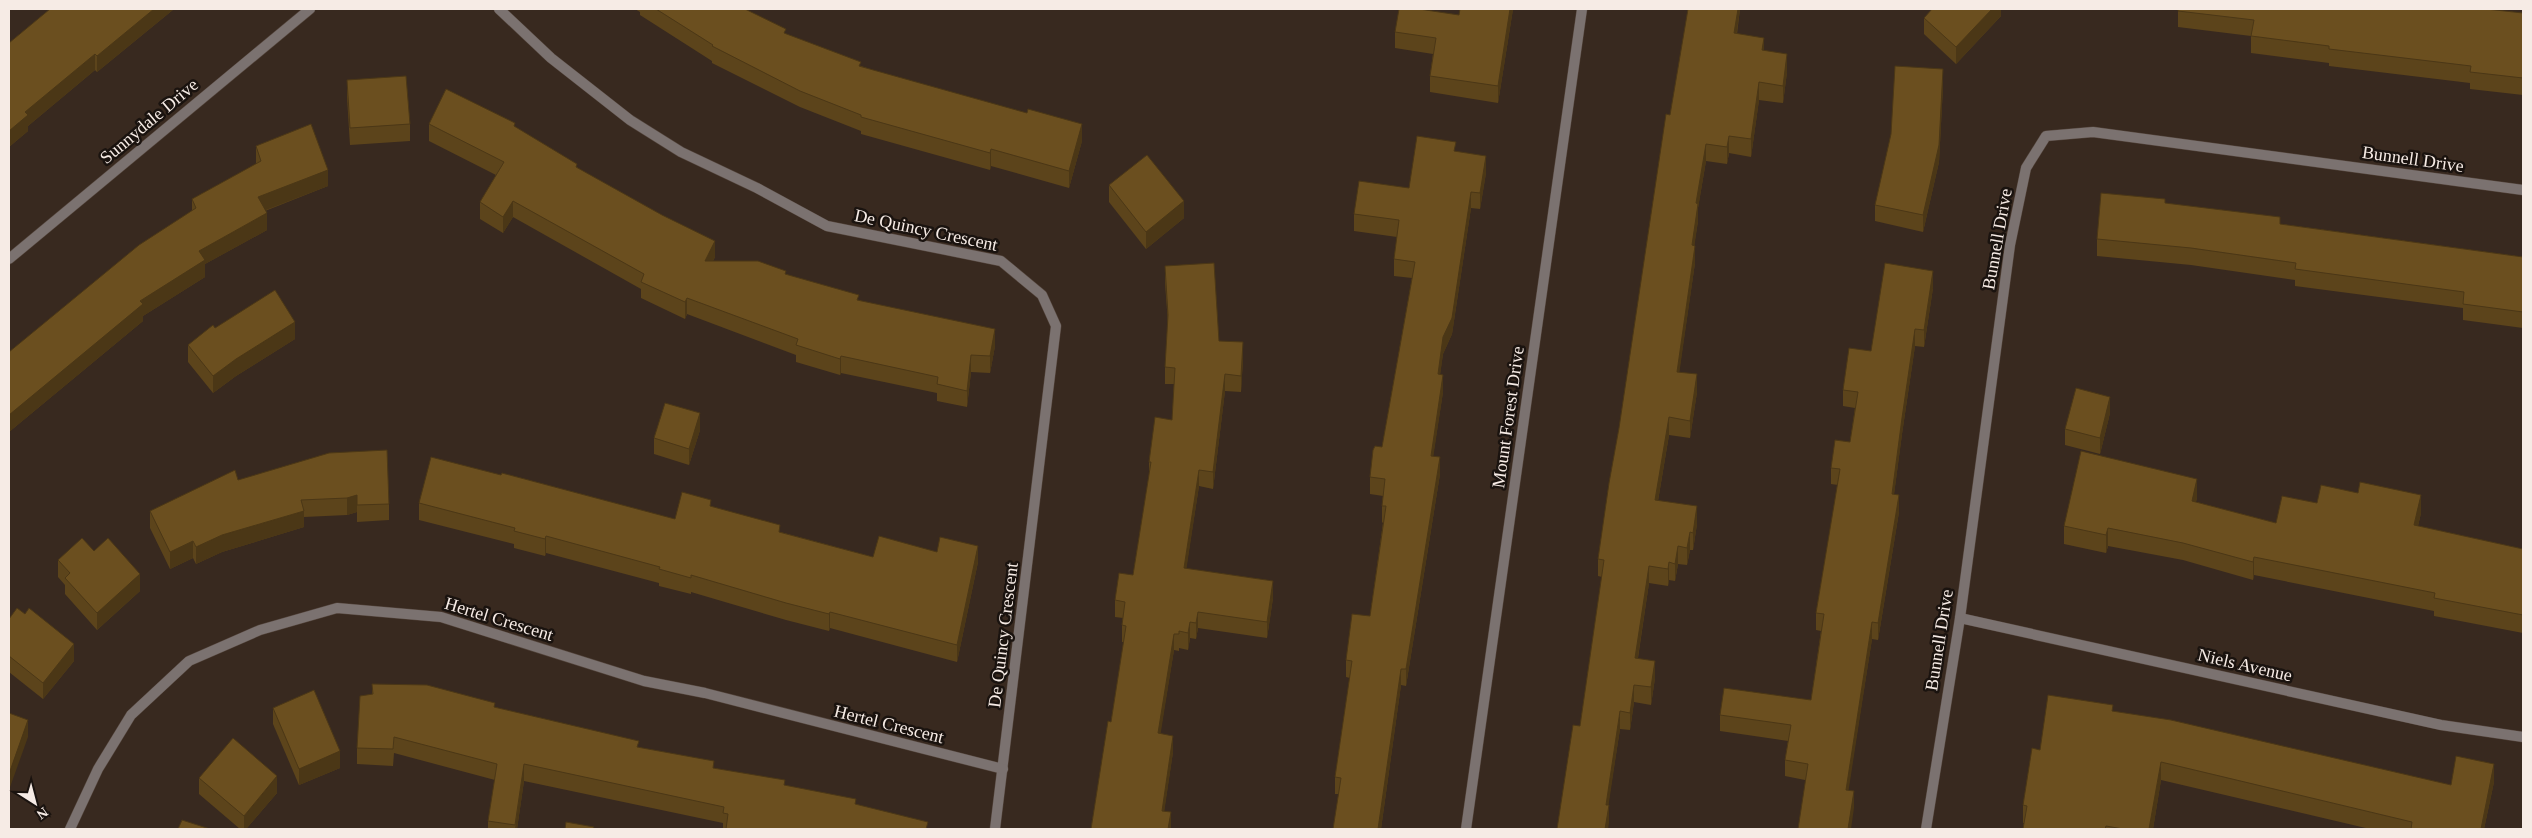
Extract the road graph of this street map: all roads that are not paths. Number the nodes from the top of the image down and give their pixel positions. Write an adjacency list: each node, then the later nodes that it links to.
1 (310, 9): 5 (street, Sunnydale Drive)
2 (499, 9): 8 (street, De Quincy Crescent)
3 (1582, 9): 11 (street, Mount Forest Drive)
4 (2523, 190): 6 (street, Bunnell Drive)
5 (9, 259)
6 (1960, 618): 7 (street, Niels Avenue); 12 (street, Bunnell Drive)
7 (2523, 738)
8 (1004, 770): 9 (street, Hertel Crescent); 10 (street, De Quincy Crescent)
9 (70, 829)
10 (995, 829)
11 (1466, 829)
12 (1926, 829)

